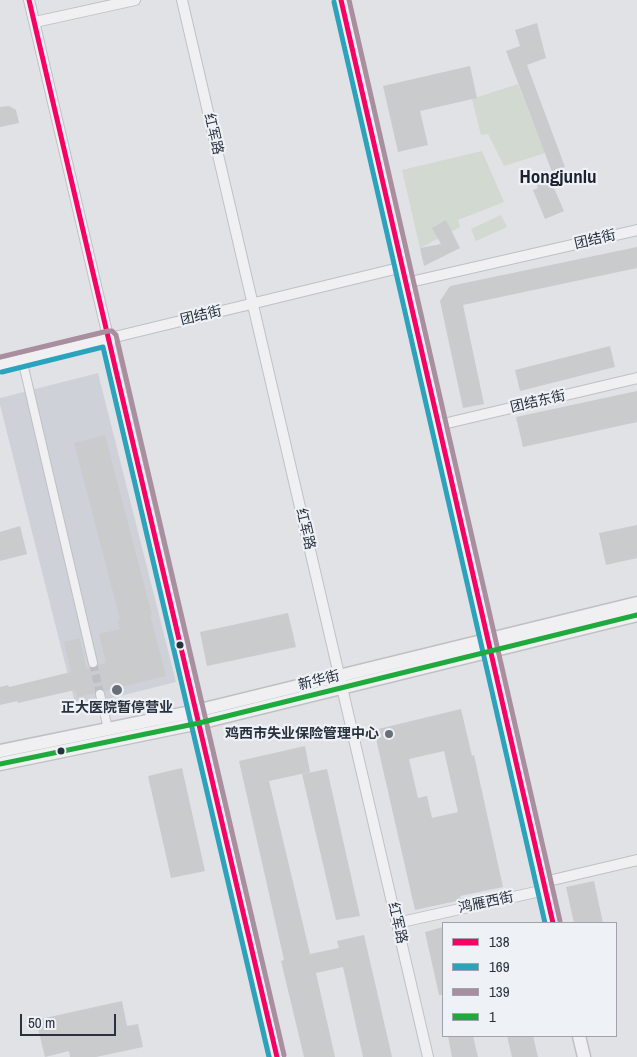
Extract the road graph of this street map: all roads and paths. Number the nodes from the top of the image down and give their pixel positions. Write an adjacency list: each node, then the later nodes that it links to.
1 (30, 0): 5 (street)
2 (135, 0): 5 (street)
3 (182, 0): 9 (street, 红军路)
4 (341, 0): 7 (street)
5 (35, 22): 10 (street)
6 (637, 230): 8 (street, 团结街)
7 (403, 268): 8 (street); 9 (street, 团结街)
8 (406, 283): 14 (street)
9 (252, 303): 10 (street, 团结街); 19 (street, 红军路)
10 (109, 338): 11 (street, 团结街); 21 (street)
11 (22, 360): 12 (street, 团结街); 18 (street)
12 (0, 365)
13 (637, 378): 14 (street, 团结东街)
14 (439, 425): 17 (street)
15 (637, 603): 17 (street, 新华街)
16 (637, 614): 17 (street, 新华街)
17 (489, 645): 19 (street, 新华街); 26 (street)
18 (93, 663)
19 (341, 682): 21 (street, 新华街); 27 (street, 红军路)
20 (100, 694): 22 (street)
21 (197, 717): 22 (street, 新华街); 24 (street, 新华街); 30 (street)
22 (108, 729): 23 (street, 新华街)
23 (0, 751)
24 (0, 764)
25 (637, 860): 26 (street, 鸿雁西街)
26 (544, 886): 27 (street, 鸿雁西街); 28 (street)
27 (397, 922): 31 (street, 红军路)
28 (553, 922)
29 (579, 1037): 32 (street)
30 (277, 1057)
31 (428, 1057)
32 (584, 1057)

